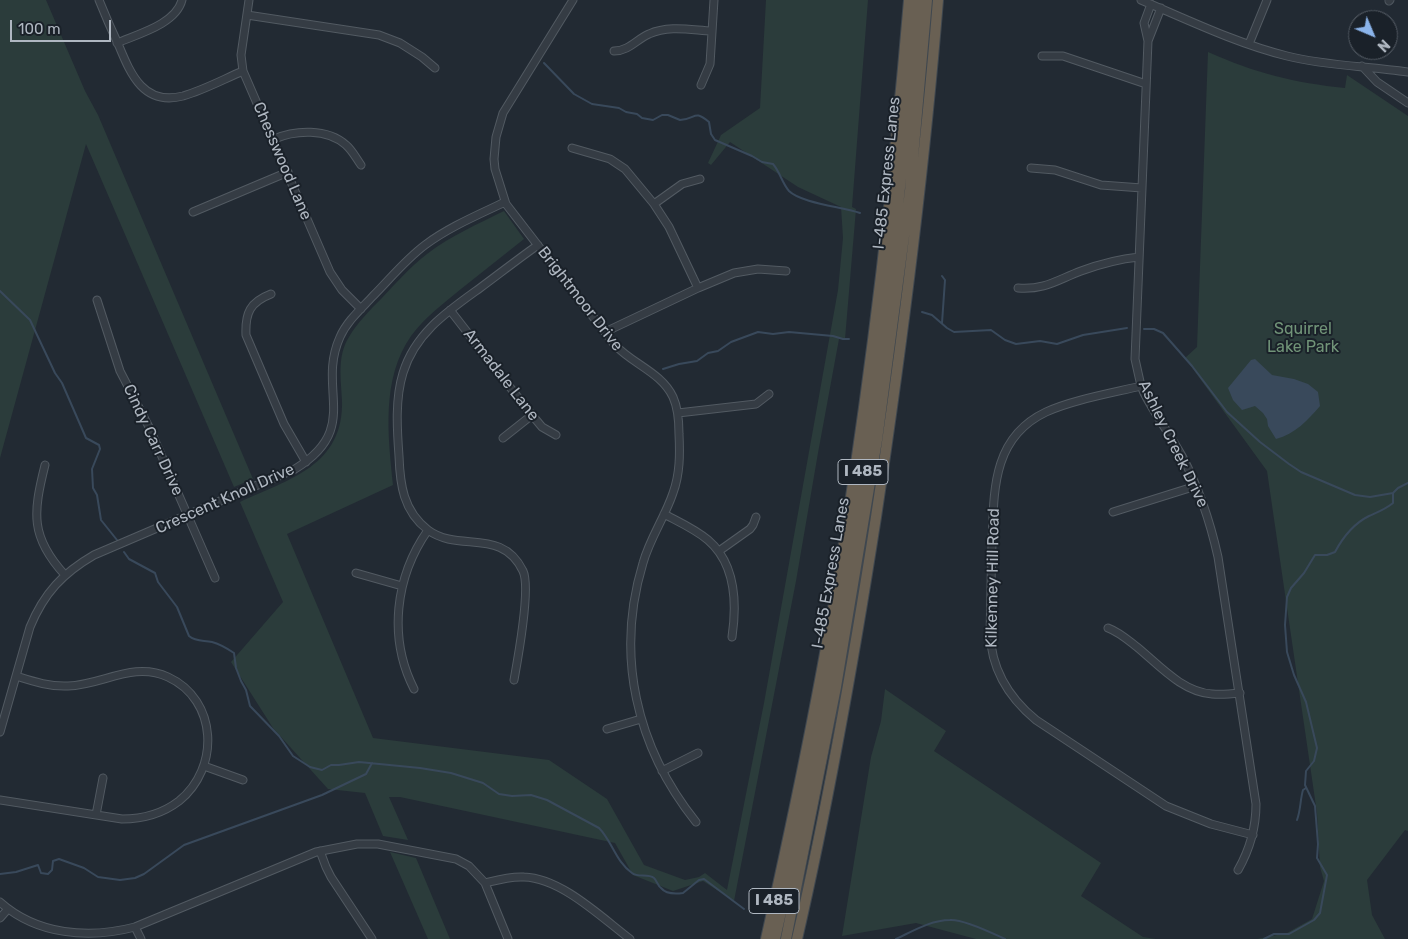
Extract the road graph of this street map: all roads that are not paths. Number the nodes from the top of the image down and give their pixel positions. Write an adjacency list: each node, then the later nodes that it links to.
1 (99, 0): 17 (street)
2 (182, 0): 17 (street)
3 (249, 0): 14 (street, Chesswood Lane)
4 (573, 0): 35 (street, Brightmoor Drive)
5 (714, 0): 15 (street)
6 (909, 0): 97 (highway, I 485)
7 (918, 0): 98 (highway, I-485 Express Lanes / I 485)
8 (927, 0): 99 (highway, I-485 Express Lanes / I 485)
9 (938, 0): 92 (highway, I 485)
10 (1142, 0): 12 (street)
11 (1267, 0): 18 (street)
12 (1151, 4): 13 (street); 16 (street, Ashley Creek Drive)
13 (1161, 8): 16 (street, Ashley Creek Drive); 18 (street)
14 (247, 15): 22 (street); 23 (street, Chesswood Lane)
15 (712, 31): 19 (street); 26 (street)
16 (1148, 41): 25 (street, Ashley Creek Drive)
17 (117, 42): 23 (street)
18 (1249, 44): 21 (street)
19 (614, 51)
20 (1042, 56): 25 (street)
21 (1362, 66): 24 (street); 27 (street)
22 (435, 68)
23 (244, 71): 28 (street, Chesswood Lane)
24 (1408, 72)
25 (1146, 84): 34 (street, Ashley Creek Drive)
26 (701, 85)
27 (1408, 103)
28 (274, 139): 30 (street); 32 (street, Chesswood Lane)
29 (572, 148): 36 (street)
30 (361, 165)
31 (1031, 168): 34 (street)
32 (288, 172): 37 (street); 45 (street, Chesswood Lane)
33 (700, 178): 36 (street)
34 (1142, 188): 39 (street, Ashley Creek Drive)
35 (505, 202): 38 (street, Brightmoor Drive); 45 (street, Crescent Knoll Drive)
36 (654, 204): 41 (street)
37 (193, 212)
38 (538, 245): 46 (street); 47 (street, Brightmoor Drive)
39 (1139, 257): 42 (street); 48 (street, Ashley Creek Drive)
40 (786, 270): 41 (street)
41 (698, 288): 47 (street)
42 (1018, 288)
43 (271, 294): 54 (street)
44 (97, 300): 59 (street, Cindy Carr Drive)
45 (361, 309): 54 (street, Crescent Knoll Drive)
46 (450, 310): 51 (street, Armadale Lane); 61 (street)
47 (605, 332): 50 (street, Brightmoor Drive)
48 (1141, 386): 56 (street, Ashley Creek Drive); 84 (street, Kilkenney Hill Road)
49 (769, 394): 50 (street)
50 (678, 413): 58 (street, Brightmoor Drive)
51 (532, 415): 52 (street, Armadale Lane); 53 (street)
52 (556, 435)
53 (502, 438)
54 (306, 462): 59 (street, Crescent Knoll Drive)
55 (45, 465): 64 (street)
56 (1196, 486): 57 (street); 72 (street, Ashley Creek Drive)
57 (1113, 512)
58 (664, 514): 62 (street); 73 (street, Brightmoor Drive)
59 (188, 516): 64 (street, Crescent Knoll Drive); 65 (street, Cindy Carr Drive)
60 (756, 517): 62 (street)
61 (428, 530): 66 (street); 70 (street)
62 (718, 551): 68 (street)
63 (356, 572): 66 (street)
64 (65, 575): 69 (street, Crescent Knoll Drive)
65 (215, 578)
66 (402, 586): 71 (street)
67 (1108, 628): 72 (street)
68 (732, 637)
69 (16, 676): 75 (street, Crescent Knoll Drive); 77 (street)
70 (514, 680)
71 (414, 689)
72 (1240, 693): 84 (street, Ashley Creek Drive)
73 (641, 719): 74 (street); 78 (street, Brightmoor Drive)
74 (607, 729)
75 (0, 732)
76 (698, 753): 78 (street)
77 (204, 766): 80 (street); 82 (street)
78 (662, 771): 83 (street, Brightmoor Drive)
79 (103, 778): 82 (street)
80 (243, 780)
81 (0, 800): 82 (street)
82 (96, 815)
83 (696, 822)
84 (1253, 835): 86 (street, Ashley Creek Drive)
85 (320, 851): 87 (street); 91 (street); 94 (street)
86 (1238, 870)
87 (485, 883): 95 (street); 96 (street)
88 (0, 902): 89 (street)
89 (8, 909): 90 (street); 91 (street)
90 (0, 918)
91 (136, 927): 93 (street)
92 (799, 936)
93 (141, 939)
94 (372, 939)
95 (508, 939)
96 (630, 939)
97 (766, 939)
98 (775, 939)
99 (786, 939)

